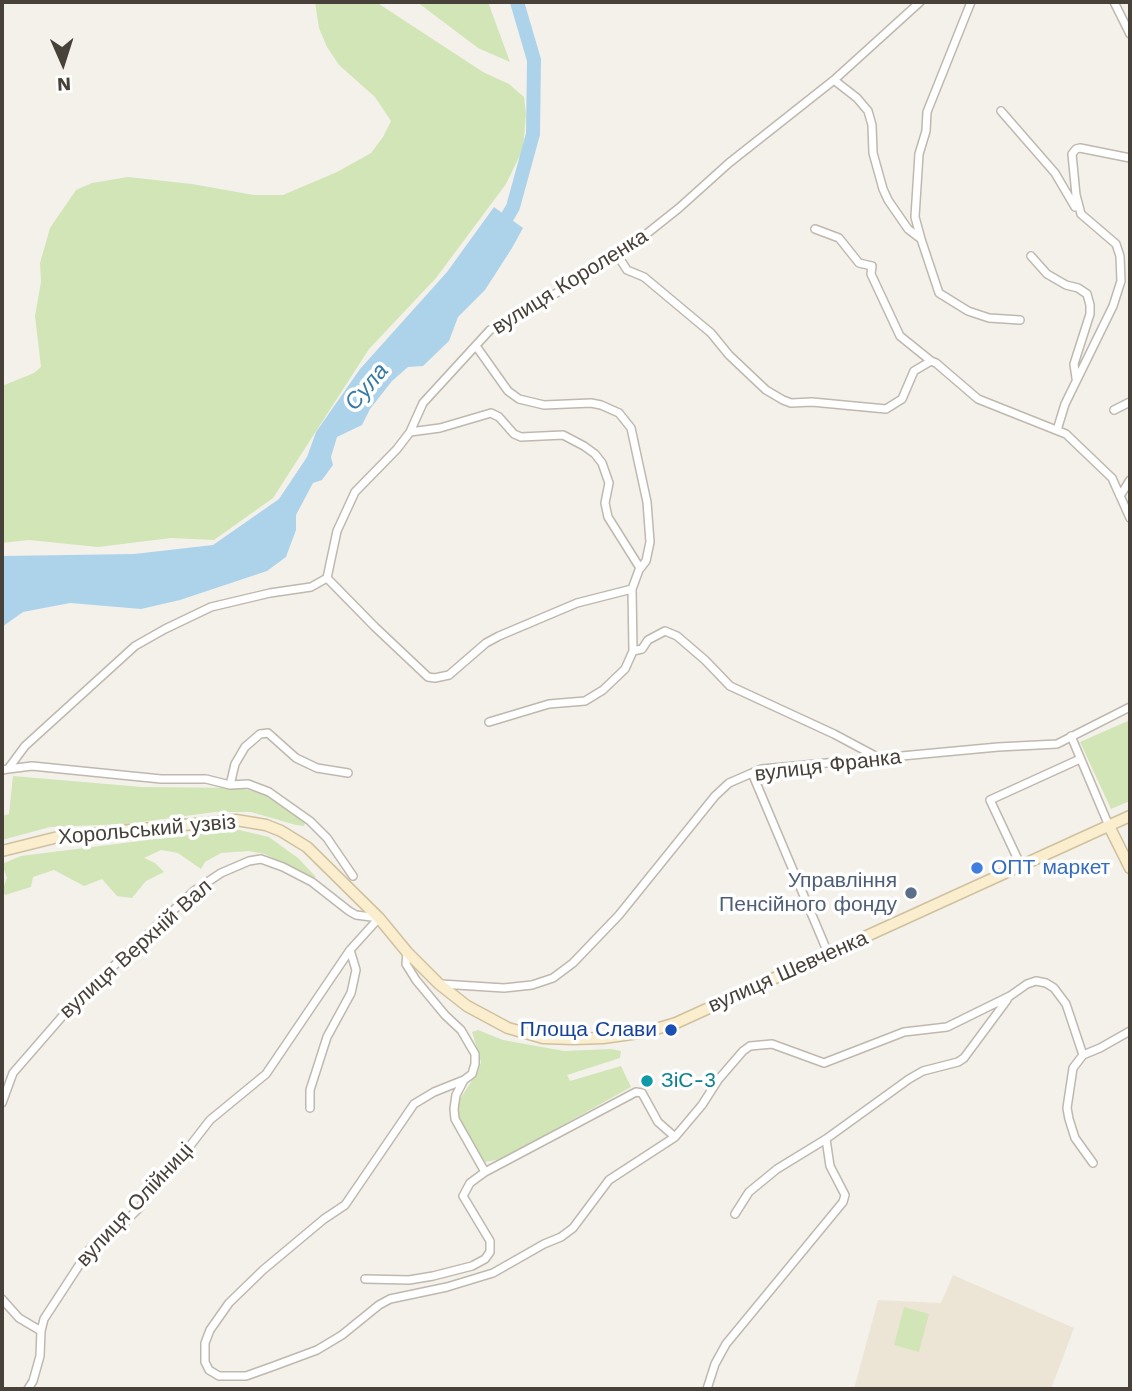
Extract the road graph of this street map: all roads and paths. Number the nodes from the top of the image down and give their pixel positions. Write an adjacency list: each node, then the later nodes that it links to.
1 (920, 2): 5 (street, вулиця Короленка)
2 (971, 2): 10 (street)
3 (1114, 2): 4 (street)
4 (1130, 34)
5 (834, 80): 10 (street); 11 (street, вулиця Короленка)
6 (1001, 111): 8 (street)
7 (1130, 158): 8 (street)
8 (1081, 214): 16 (street)
9 (815, 229): 15 (street)
10 (921, 239): 13 (street)
11 (618, 256): 14 (street, вулиця Короленка); 15 (street)
12 (1031, 256): 16 (street)
13 (1020, 320)
14 (476, 345): 20 (street, вулиця Короленка); 24 (street)
15 (931, 361): 19 (street)
16 (1076, 380): 19 (street)
17 (1130, 402): 18 (street)
18 (1114, 410)
19 (1057, 430): 22 (street)
20 (410, 432): 24 (street); 25 (street, вулиця Короленка)
21 (1130, 480): 22 (street)
22 (1120, 496): 23 (street)
23 (1130, 518)
24 (640, 568): 26 (street)
25 (327, 578): 26 (street); 33 (street)
26 (632, 589): 27 (street)
27 (633, 651): 29 (street); 31 (street)
28 (1130, 707): 30 (street, вулиця Франка)
29 (489, 722)
30 (1071, 736): 31 (street, вулиця Франка); 32 (street)
31 (881, 759): 35 (street, вулиця Франка)
32 (1080, 759): 38 (street); 40 (street)
33 (5, 769): 36 (street)
34 (348, 773): 36 (street)
35 (752, 773): 46 (street); 47 (street, вулиця Франка)
36 (230, 785): 42 (street)
37 (1130, 816): 38 (main road, вулиця Шевченка)
38 (1109, 826): 40 (main road, вулиця Шевченка); 41 (main road)
39 (2, 851): 43 (main road, Хорольський узвіз)
40 (1021, 866): 46 (main road, вулиця Шевченка)
41 (1130, 868)
42 (353, 876)
43 (379, 918): 44 (street, вулиця Олійниці); 45 (main road, Хорольський узвіз); 52 (street, вулиця Верхній Вал)
44 (350, 950): 53 (street); 61 (street, вулиця Олійниці)
45 (407, 952): 47 (main road, Хорольський узвіз); 51 (street)
46 (828, 953): 47 (main road, вулиця Шевченка)
47 (439, 984)
48 (1010, 996): 50 (street); 54 (street); 55 (street)
49 (1130, 1031): 50 (street)
50 (1083, 1055): 56 (street)
51 (464, 1080): 54 (street); 57 (street)
52 (2, 1103)
53 (310, 1108)
54 (675, 1137): 57 (street)
55 (826, 1139): 58 (street); 64 (street)
56 (1093, 1163)
57 (485, 1172): 59 (street)
58 (735, 1214)
59 (365, 1279)
60 (2, 1298): 61 (street)
61 (41, 1331): 62 (street, вулиця Олійниці)
62 (34, 1385): 63 (street, вулиця Олійниці)
63 (28, 1389)
64 (707, 1389)

